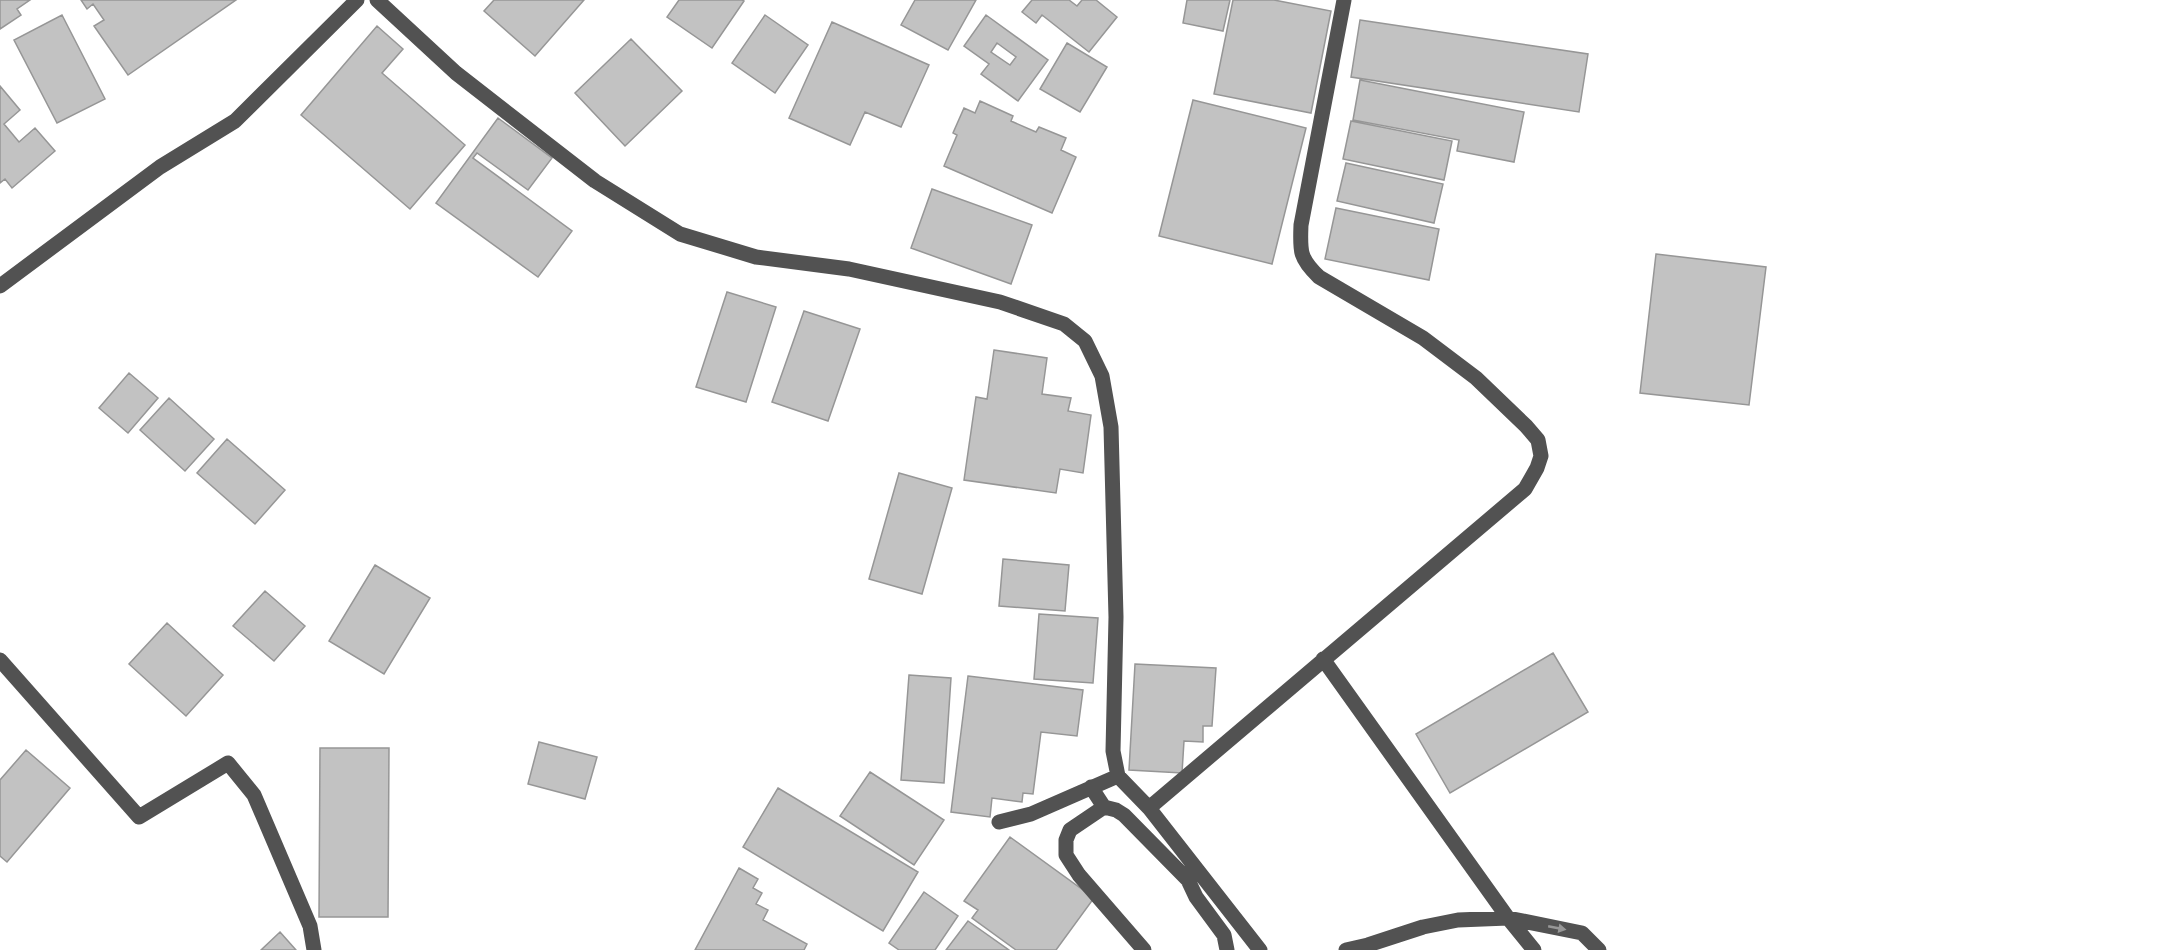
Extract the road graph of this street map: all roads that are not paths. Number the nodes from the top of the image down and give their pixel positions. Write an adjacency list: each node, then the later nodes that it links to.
1 (357, 0): 4 (street)
2 (377, 0): 7 (street)
3 (1344, 0): 5 (street)
4 (0, 286)
5 (1323, 659): 10 (street); 12 (street)
6 (1, 663): 13 (street)
7 (1118, 776): 8 (street); 10 (street)
8 (1091, 788): 9 (street); 11 (street)
9 (1104, 807): 14 (street); 15 (street)
10 (1149, 808): 16 (street)
11 (999, 822)
12 (1508, 918): 17 (street); 18 (street); 19 (street, one-way to 19)
13 (314, 950)
14 (1144, 950)
15 (1227, 950)
16 (1260, 950)
17 (1346, 950)
18 (1534, 950)
19 (1599, 950)

